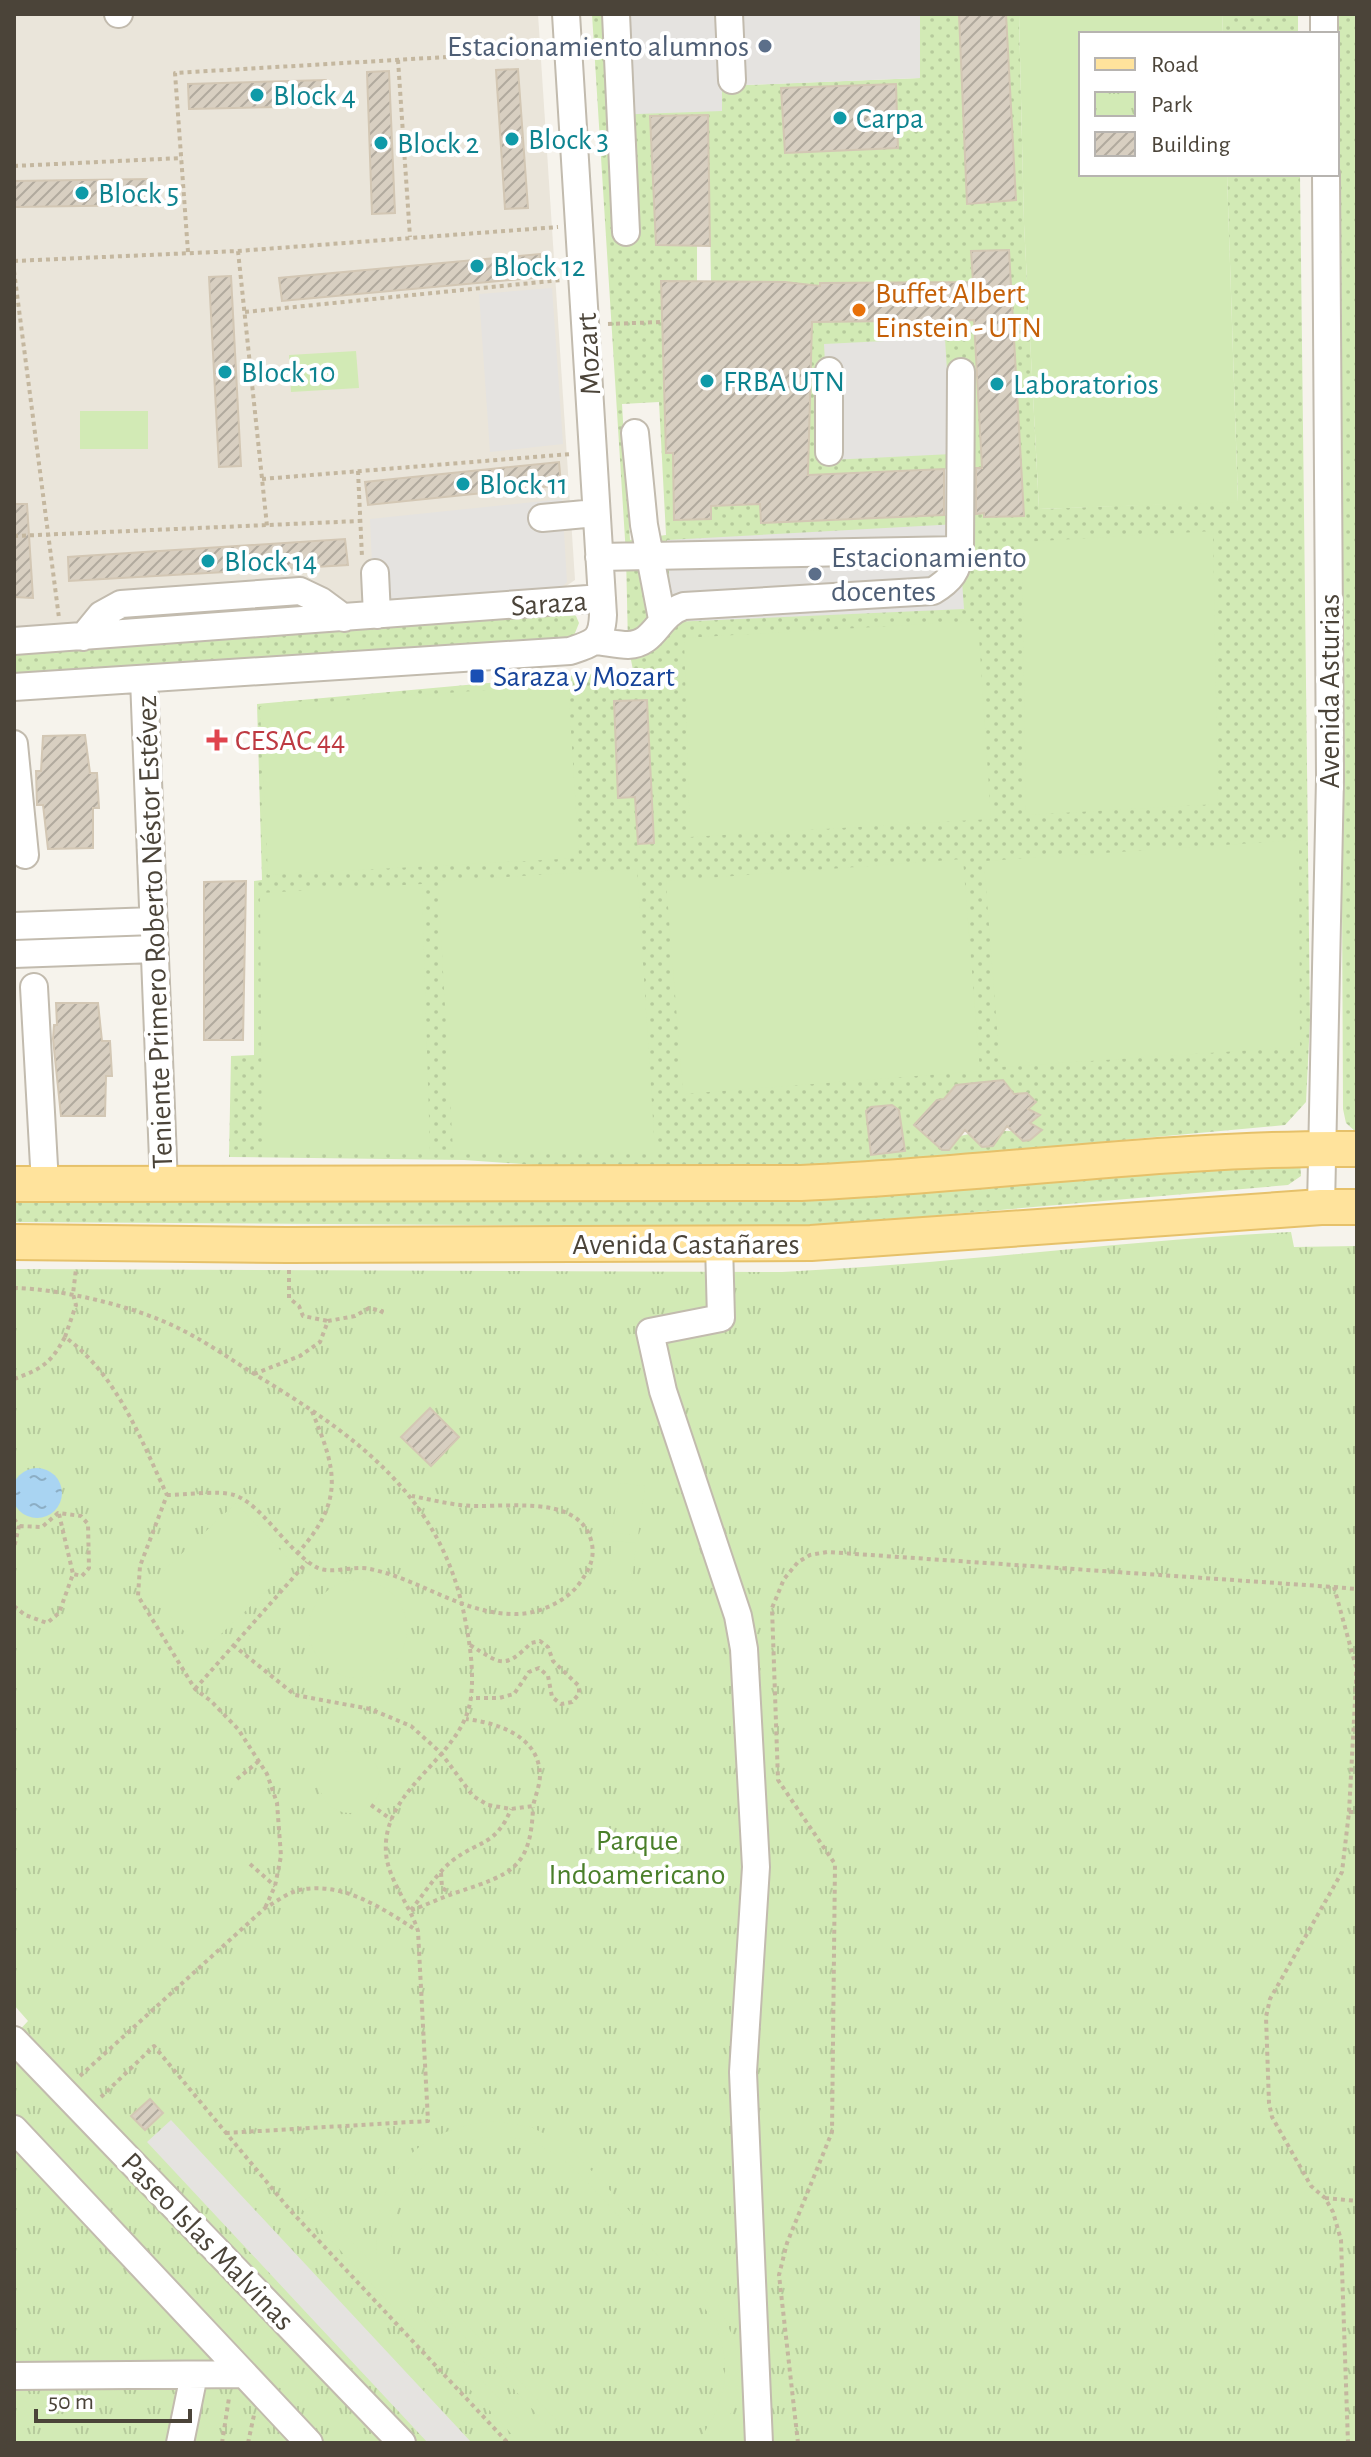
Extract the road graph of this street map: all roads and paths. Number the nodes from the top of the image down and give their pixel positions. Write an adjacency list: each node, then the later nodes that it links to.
1 (566, 14): 4 (street, Mozart)
2 (616, 14): 11 (street)
3 (729, 14): 6 (street)
4 (568, 50): 5 (path); 10 (street, Mozart)
5 (398, 60): 7 (path); 12 (path)
6 (732, 80)
7 (182, 158): 8 (path); 14 (path)
8 (14, 166)
9 (1326, 176): 53 (street, Avenida Asturias)
10 (580, 225): 12 (path); 17 (street, Mozart)
11 (626, 232)
12 (410, 237): 13 (path)
13 (238, 251): 14 (path); 18 (path)
14 (188, 252): 15 (path)
15 (14, 261)
16 (14, 271): 32 (path)
17 (583, 278): 18 (path); 20 (street, Mozart)
18 (245, 312): 27 (path)
19 (662, 322): 20 (path)
20 (586, 324): 24 (street, Mozart)
21 (829, 371): 25 (street)
22 (961, 372): 34 (street)
23 (635, 433): 35 (street)
24 (593, 452): 26 (path); 28 (street, Mozart)
25 (829, 452)
26 (358, 471): 27 (path); 30 (path)
27 (262, 479): 31 (path)
28 (596, 513): 29 (street); 36 (street, Mozart)
29 (542, 518)
30 (360, 521): 31 (path); 37 (path)
31 (267, 526): 32 (path)
32 (48, 534): 33 (path); 41 (path)
33 (14, 536)
34 (960, 550): 35 (street); 40 (street)
35 (650, 554): 36 (street); 40 (street)
36 (599, 557): 38 (street, Mozart)
37 (369, 570): 39 (street)
38 (602, 598): 39 (street, Saraza); 43 (street, Saraza)
39 (377, 615): 41 (street, Saraza)
40 (662, 619): 43 (street)
41 (72, 637): 42 (street, Saraza)
42 (14, 641)
43 (596, 641): 44 (street, Saraza)
44 (144, 679): 45 (street, Saraza); 48 (street, Teniente Primero Roberto Néstor Estévez)
45 (14, 687)
46 (14, 744): 47 (street)
47 (25, 855)
48 (154, 921): 49 (street); 50 (street, Teniente Primero Roberto Néstor Estévez)
49 (14, 926)
50 (155, 949): 51 (street); 56 (street, Teniente Primero Roberto Néstor Estévez)
51 (14, 954)
52 (34, 987): 55 (street)
53 (1322, 1149): 54 (main road, Avenida Castañares); 56 (main road, Avenida Castañares); 57 (street, Avenida Asturias)
54 (1357, 1149)
55 (29, 1184): 56 (main road, Avenida Castañares)
56 (164, 1185)
57 (1321, 1207): 58 (main road, Avenida Castañares); 61 (main road, Avenida Castañares)
58 (1357, 1207)
59 (14, 1242): 60 (main road, Avenida Castañares)
60 (77, 1243): 61 (main road, Avenida Castañares); 63 (path)
61 (719, 1244): 122 (street)
62 (14, 1288): 63 (path)
63 (73, 1294): 67 (path); 68 (path)
64 (289, 1298): 66 (path)
65 (380, 1315): 66 (path)
66 (328, 1321): 68 (path)
67 (65, 1337): 69 (path); 71 (path)
68 (254, 1374): 70 (path)
69 (14, 1379)
70 (310, 1406): 72 (path); 77 (path)
71 (167, 1495): 77 (path); 86 (path)
72 (409, 1495): 82 (path); 82 (path)
73 (58, 1513): 75 (path); 79 (path); 79 (path)
74 (14, 1519): 75 (path)
75 (19, 1526): 76 (path)
76 (14, 1548)
77 (297, 1554): 78 (path)
78 (308, 1561): 82 (path); 84 (path)
79 (73, 1574): 83 (path)
80 (1334, 1587): 81 (path); 95 (path); 123 (path)
81 (1357, 1589)
82 (462, 1605): 85 (path)
83 (14, 1606)
84 (233, 1645): 86 (path); 89 (path)
85 (470, 1645): 87 (path); 87 (path)
86 (195, 1689): 90 (path)
87 (471, 1698): 88 (path)
88 (466, 1719): 89 (path); 93 (path)
89 (441, 1753): 94 (path); 97 (path)
90 (259, 1761): 91 (path); 100 (path)
91 (237, 1779)
92 (371, 1805): 97 (path)
93 (533, 1806): 94 (path); 101 (path)
94 (511, 1809): 99 (path)
95 (1349, 1812): 96 (path); 110 (path)
96 (1357, 1812)
97 (392, 1820): 103 (path)
98 (250, 1864): 100 (path)
99 (441, 1873): 101 (path); 103 (path)
100 (275, 1886): 102 (path)
101 (452, 1894): 103 (path)
102 (265, 1908): 104 (path); 106 (path)
103 (411, 1910): 104 (path)
104 (418, 1931): 109 (path)
105 (14, 2040): 106 (street, Paseo Islas Malvinas)
106 (63, 2091): 107 (street, Paseo Islas Malvinas)
107 (84, 2113): 109 (path); 120 (street, Paseo Islas Malvinas)
108 (14, 2129): 114 (street)
109 (226, 2133): 121 (path)
110 (1325, 2198): 111 (path); 124 (path)
111 (1357, 2201)
112 (194, 2375): 113 (street); 114 (street); 116 (street)
113 (14, 2376)
114 (237, 2381): 117 (path); 119 (street)
115 (256, 2405): 118 (path)
116 (180, 2443)
117 (222, 2443)
118 (248, 2443)
119 (309, 2443)
120 (402, 2443)
121 (508, 2443)
122 (759, 2443)
123 (798, 2443)
124 (1348, 2443)

